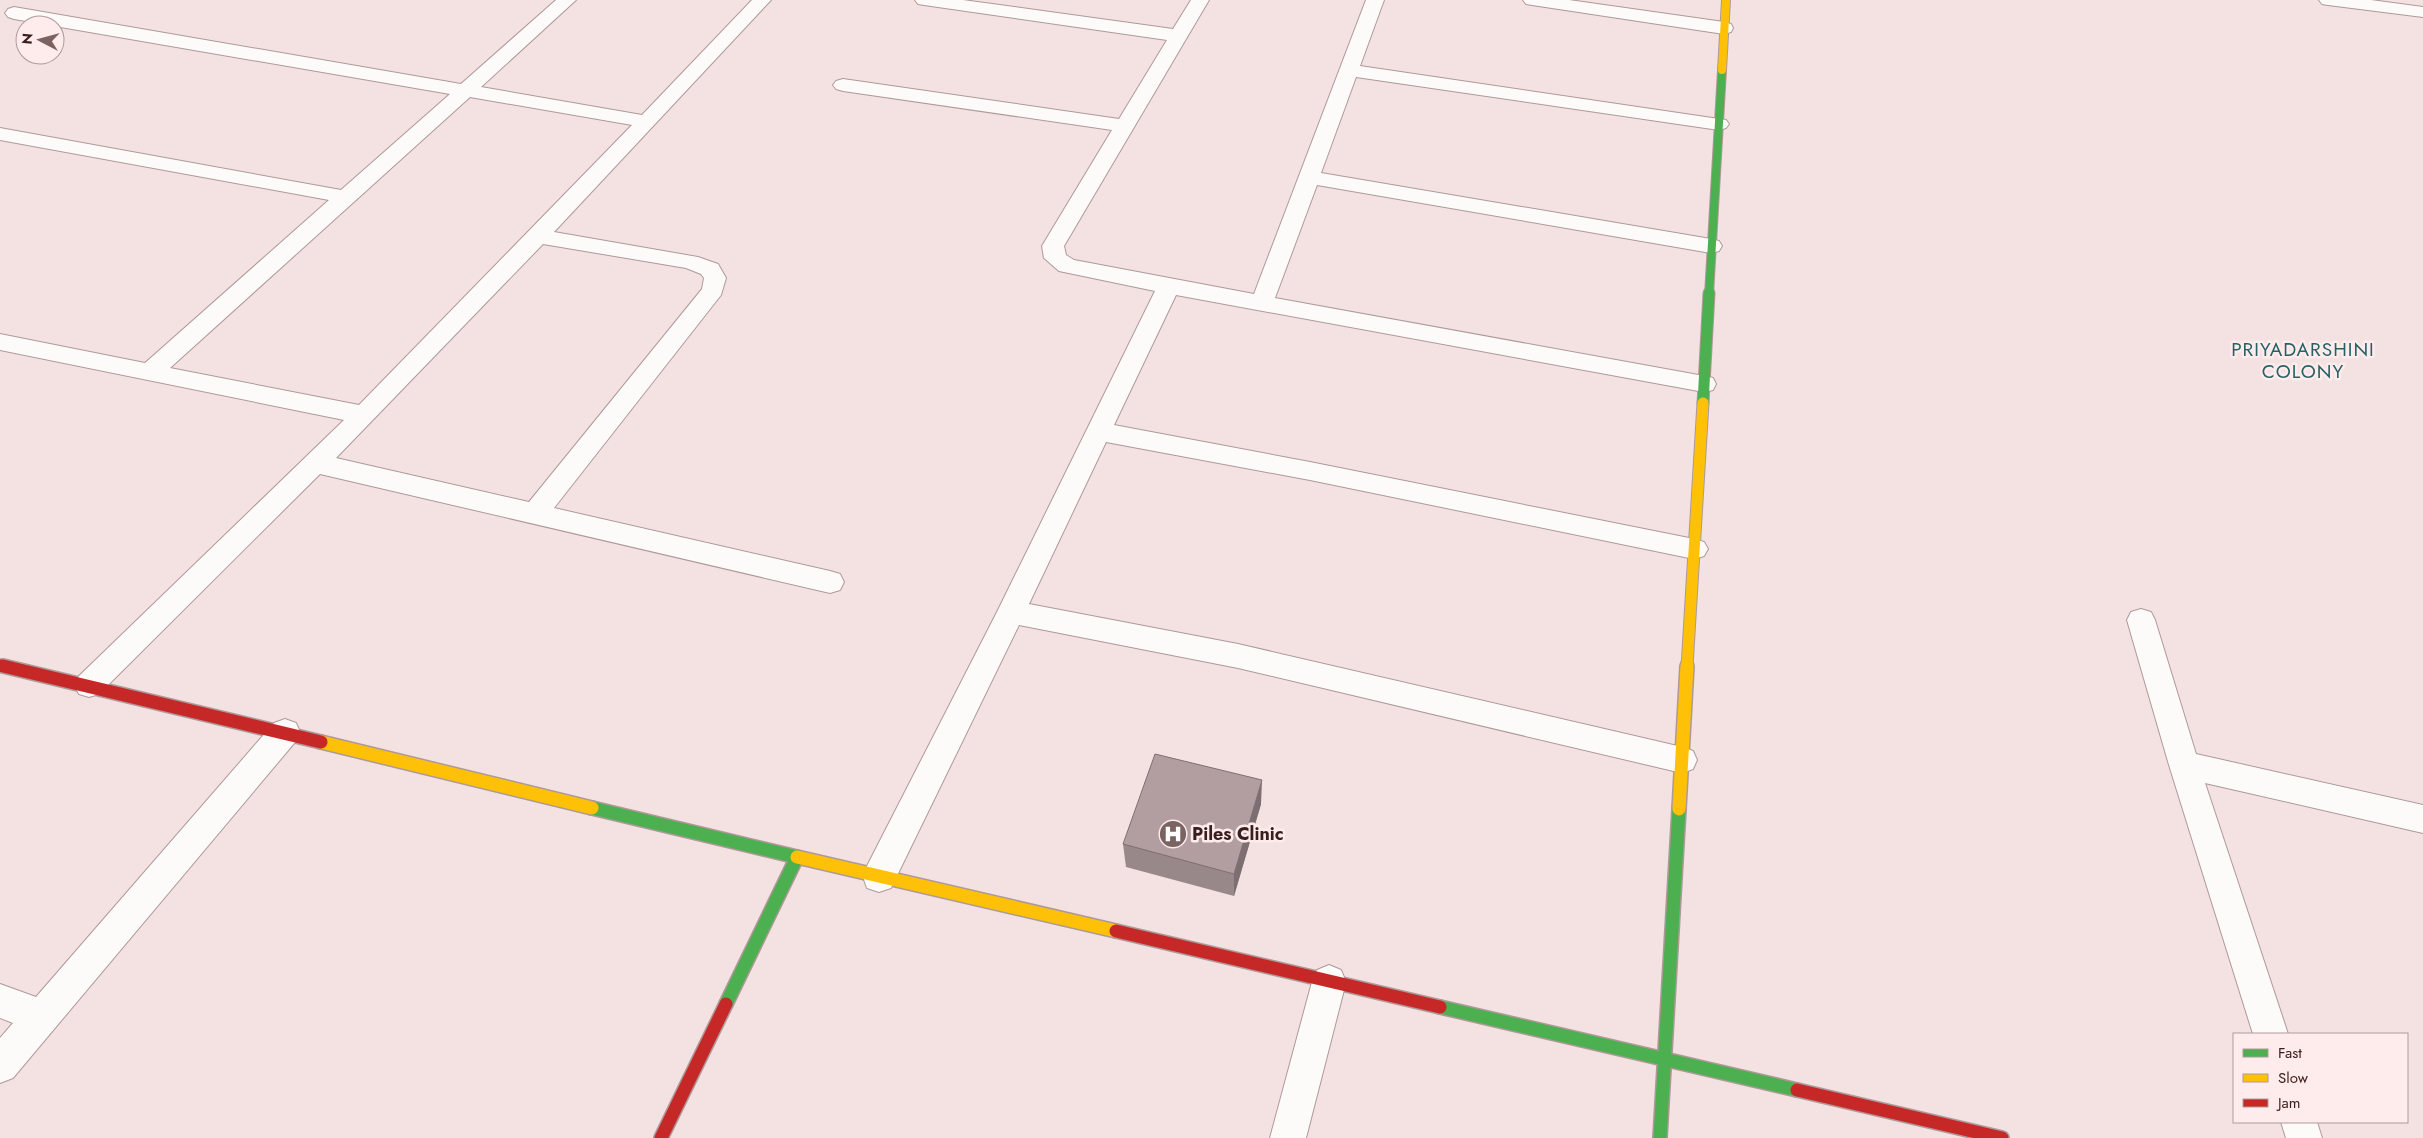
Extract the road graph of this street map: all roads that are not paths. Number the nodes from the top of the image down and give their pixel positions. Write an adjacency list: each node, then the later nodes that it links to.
1 (31, 0): 11 (street)
2 (567, 0): 16 (street)
3 (762, 0): 17 (street)
4 (924, 0): 13 (street)
5 (1200, 0): 13 (street)
6 (1375, 0): 14 (street)
7 (1532, 0): 12 (street)
8 (1726, 0): 12 (street)
9 (2328, 0): 10 (street)
10 (2423, 12)
11 (7, 19): 16 (street)
12 (1724, 28): 18 (street)
13 (1180, 36): 19 (street)
14 (1349, 70): 18 (street); 21 (street)
15 (843, 85): 19 (street)
16 (467, 89): 17 (street); 22 (street)
17 (647, 122): 23 (street)
18 (1719, 124): 24 (street)
19 (1124, 126): 25 (street)
20 (0, 134): 22 (street)
21 (1309, 177): 24 (street); 26 (street)
22 (346, 197): 28 (street)
23 (538, 236): 30 (street); 33 (street)
24 (1712, 246): 29 (street)
25 (1169, 286): 26 (street); 31 (street)
26 (1262, 302): 29 (street)
27 (0, 342): 28 (street)
28 (150, 372): 30 (street)
29 (1704, 384): 34 (street)
30 (364, 415): 32 (street)
31 (1097, 431): 34 (street); 36 (street)
32 (315, 463): 33 (street); 39 (street)
33 (535, 513): 35 (street)
34 (1694, 549): 41 (street)
35 (830, 582)
36 (1012, 612): 41 (street); 45 (street)
37 (2141, 620): 42 (street)
38 (0, 665): 39 (street)
39 (89, 685): 40 (street)
40 (285, 732): 44 (street); 48 (street)
41 (1682, 760): 50 (street)
42 (2184, 765): 43 (street); 49 (street)
43 (2423, 819)
44 (797, 857): 45 (street); 53 (street)
45 (879, 876): 46 (street)
46 (1329, 982): 50 (street); 54 (street)
47 (0, 1001): 48 (street)
48 (42, 1016): 51 (street)
49 (2271, 1033)
50 (1664, 1061): 55 (street); 56 (street)
51 (0, 1065)
52 (2299, 1123): 57 (street)
53 (661, 1138)
54 (1288, 1138)
55 (1660, 1138)
56 (2002, 1138)
57 (2304, 1138)

